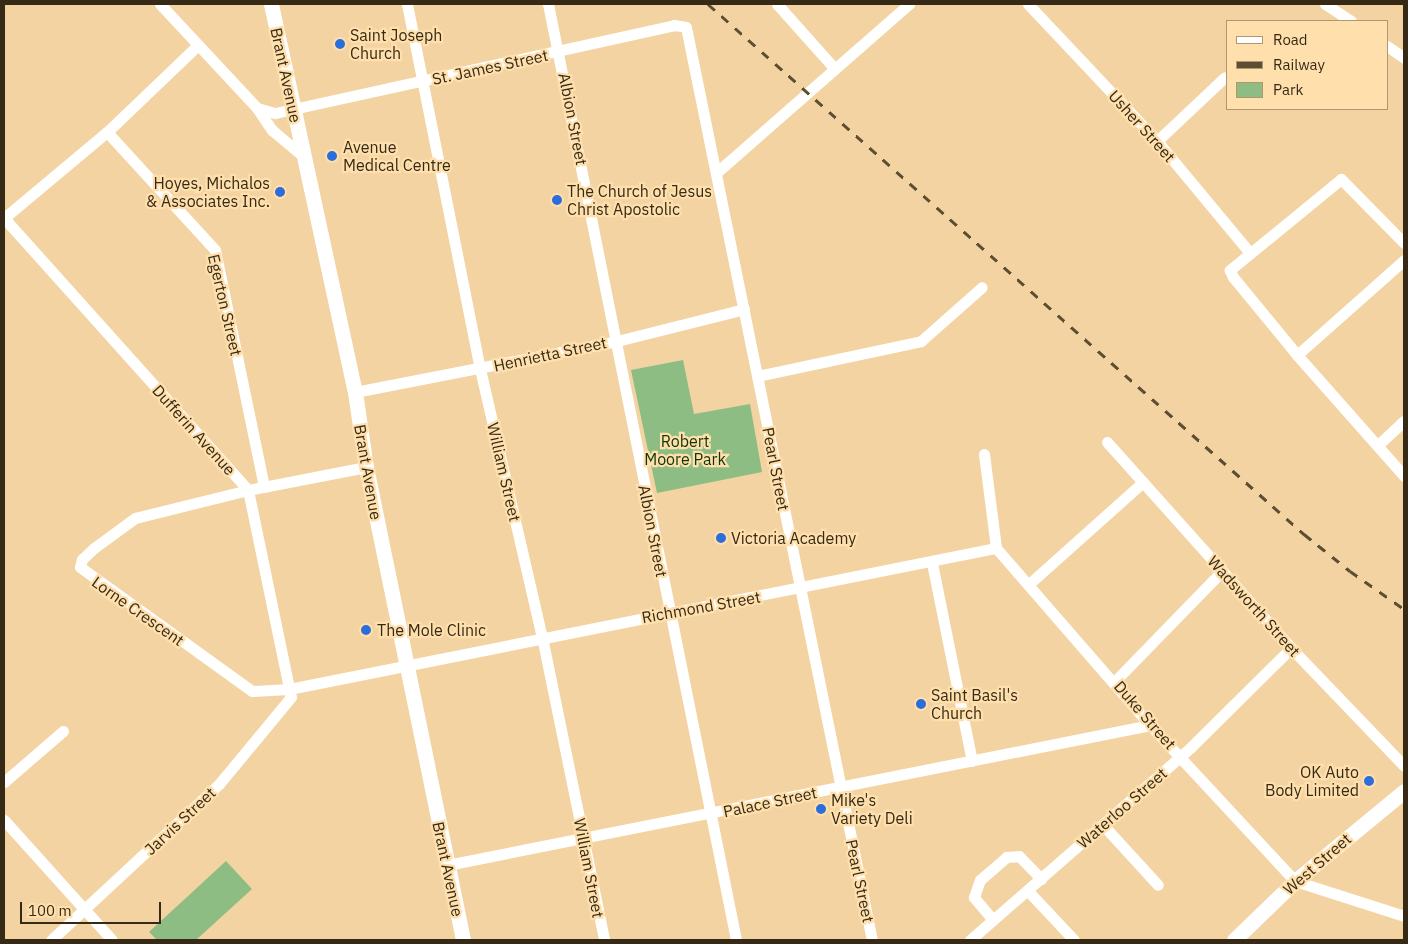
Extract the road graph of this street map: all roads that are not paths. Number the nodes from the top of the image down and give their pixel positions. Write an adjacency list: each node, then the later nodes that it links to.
1 (160, 4): 11 (street)
2 (272, 4): 19 (main road, Brant Avenue)
3 (407, 4): 17 (street, William Street)
4 (548, 4): 13 (street, Albion Street)
5 (777, 4): 15 (street)
6 (909, 4): 15 (street)
7 (1028, 4): 21 (street, Usher Street)
8 (1325, 4): 9 (street)
9 (1349, 20)
10 (686, 27): 13 (street, St. James Street); 23 (street, Pearl Street)
11 (197, 46): 18 (street); 20 (street)
12 (1388, 47): 14 (street)
13 (559, 52): 17 (street, St. James Street); 30 (street, Albion Street)
14 (1404, 58)
15 (835, 69): 23 (street)
16 (1225, 78): 21 (street)
17 (422, 82): 19 (street, St. James Street); 32 (street, William Street)
18 (257, 108): 19 (street, St. James Street); 22 (street)
19 (293, 108): 22 (main road, Brant Avenue)
20 (107, 132): 24 (street); 42 (street, Egerton Street)
21 (1157, 141): 26 (street, Usher Street)
22 (304, 157): 34 (main road, Brant Avenue)
23 (716, 173): 29 (street, Pearl Street)
24 (4, 218): 43 (street, Dufferin Avenue)
25 (1404, 243): 26 (street)
26 (1250, 253): 31 (street)
27 (1404, 260): 31 (street)
28 (982, 287): 33 (street)
29 (744, 309): 30 (street, Henrietta Street); 33 (street, Pearl Street)
30 (617, 341): 32 (street, Henrietta Street); 49 (street, Albion Street)
31 (1297, 356): 37 (street)
32 (480, 369): 34 (street, Henrietta Street); 50 (street, William Street)
33 (757, 376): 48 (street, Pearl Street)
34 (355, 392): 39 (main road, Brant Avenue)
35 (1404, 421): 37 (street)
36 (1108, 442): 41 (street, Wadsworth Street)
37 (1378, 445): 40 (street)
38 (984, 454): 44 (street)
39 (366, 466): 42 (street, Lorne Crescent); 52 (main road, Brant Avenue)
40 (1404, 476)
41 (1143, 482): 46 (street, Wadsworth Street); 47 (street)
42 (264, 487): 43 (street, Lorne Crescent)
43 (248, 490): 54 (street, Dufferin Avenue); 54 (street, Lorne Crescent)
44 (996, 548): 45 (street, Richmond Street); 47 (street, Duke Street)
45 (932, 563): 48 (street, Richmond Street); 58 (street)
46 (1222, 571): 51 (street, Wadsworth Street); 53 (street)
47 (1030, 584): 53 (street, Duke Street)
48 (800, 589): 49 (street, Richmond Street); 61 (street, Pearl Street)
49 (669, 612): 50 (street, Richmond Street); 63 (street, Albion Street)
50 (542, 637): 52 (street, Richmond Street); 66 (street, William Street)
51 (1291, 648): 57 (street, Waterloo Street); 59 (street, Wadsworth Street)
52 (405, 665): 54 (street, Lorne Crescent); 67 (main road, Brant Avenue)
53 (1115, 681): 55 (street, Duke Street)
54 (289, 689): 72 (street, Jarvis Street)
55 (1150, 725): 57 (street, Duke Street); 58 (street, Palace Street)
56 (63, 731): 60 (street)
57 (1181, 756): 65 (street, Waterloo Street); 69 (street, Duke Street)
58 (972, 761): 61 (street, Palace Street)
59 (1404, 766)
60 (4, 782)
61 (840, 787): 63 (street, Palace Street); 80 (street, Pearl Street)
62 (1404, 791): 69 (main road, West Street)
63 (712, 815): 66 (street, Palace Street); 79 (street, Albion Street)
64 (4, 820): 72 (street)
65 (1103, 825): 68 (street, Waterloo Street); 70 (street)
66 (584, 840): 67 (street, Palace Street); 78 (street, William Street)
67 (447, 865): 77 (main road, Brant Avenue)
68 (1041, 879): 71 (street, Waterloo Street); 74 (street)
69 (1295, 881): 73 (street); 83 (main road, West Street)
70 (1158, 885)
71 (1028, 891): 74 (street, Waterloo Street); 82 (street)
72 (85, 910): 75 (street, Jarvis Street); 76 (street)
73 (1404, 916)
74 (993, 920): 81 (street, Waterloo Street)
75 (51, 940)
76 (112, 940)
77 (463, 940)
78 (604, 940)
79 (736, 940)
80 (872, 940)
81 (970, 940)
82 (1074, 940)
83 (1234, 940)

